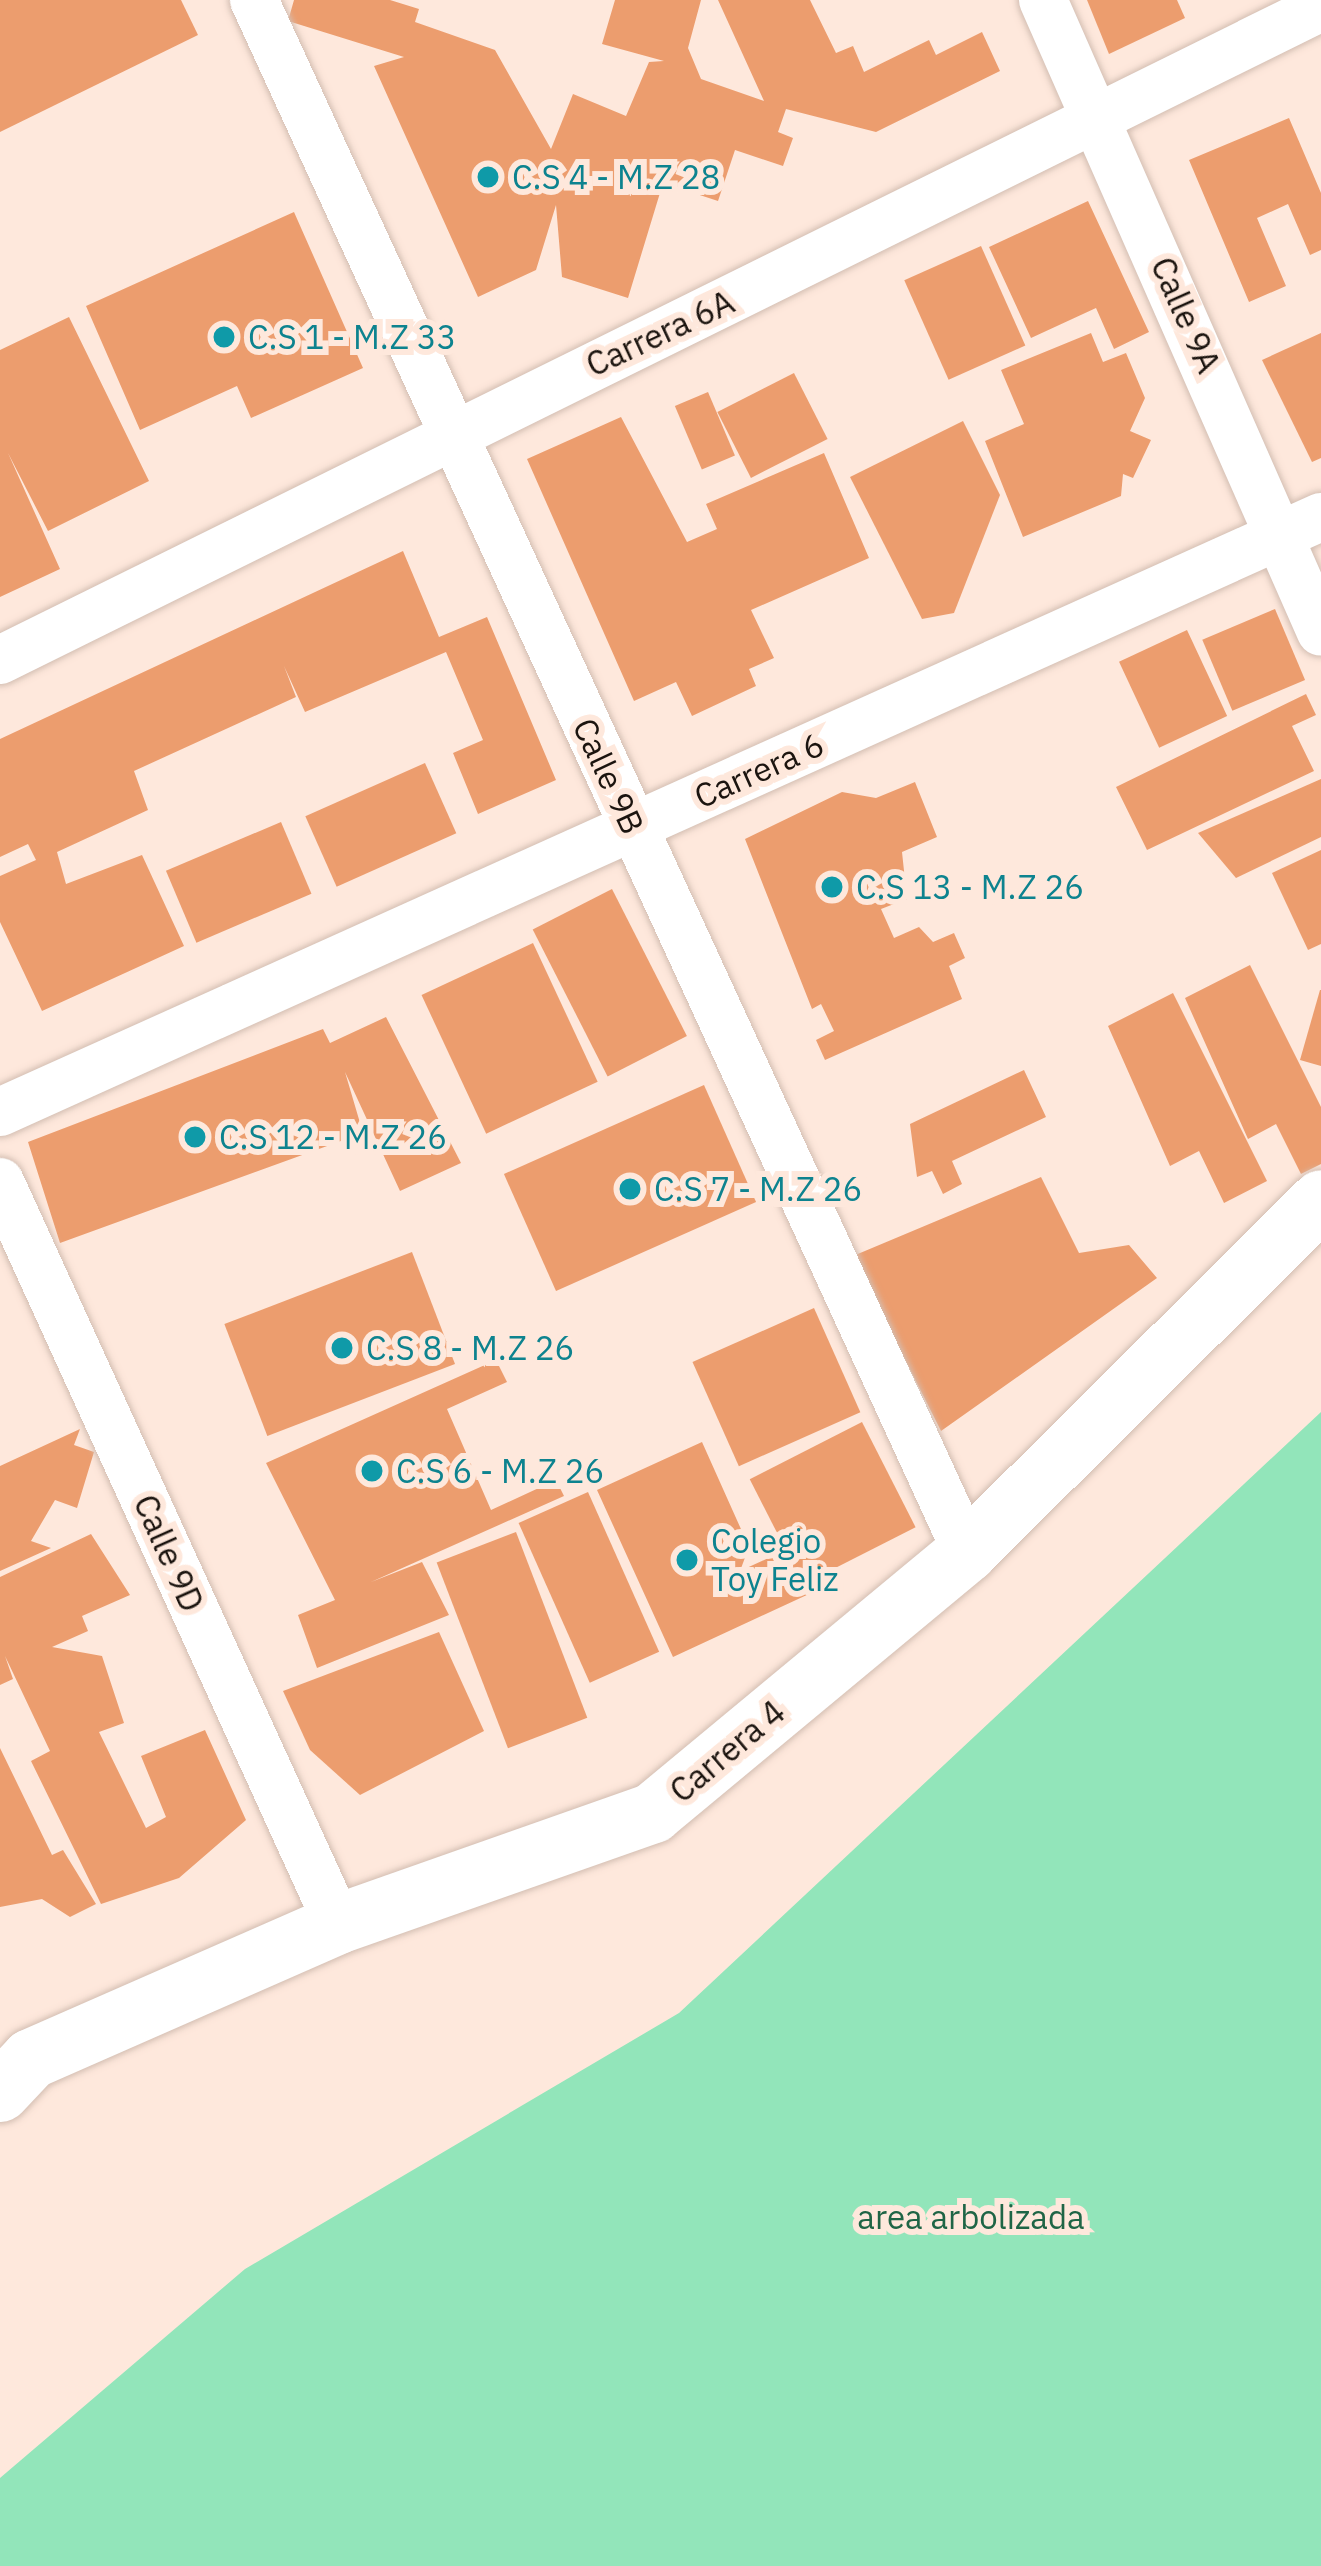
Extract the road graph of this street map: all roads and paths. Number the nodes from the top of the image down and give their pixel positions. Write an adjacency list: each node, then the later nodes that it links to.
1 (254, 0): 5 (street, Calle 9B)
2 (1043, 0): 4 (street, Calle 9A)
3 (1321, 8): 4 (street, Carrera 6A)
4 (1102, 123): 5 (street, Carrera 6A); 6 (street, Calle 9A)
5 (452, 431): 8 (street, Carrera 6A); 9 (street, Calle 9B)
6 (1301, 526): 7 (street, Calle 9A); 9 (street, Carrera 6)
7 (1321, 632)
8 (0, 660)
9 (632, 827): 10 (street, Carrera 6); 13 (street, Calle 9B)
10 (0, 1112)
11 (0, 1182): 14 (street, Calle 9D)
12 (1321, 1200): 13 (main road, Carrera 4)
13 (967, 1552): 14 (main road, Carrera 4)
14 (338, 1924): 15 (main road, Carrera 4)
15 (10, 2075)

